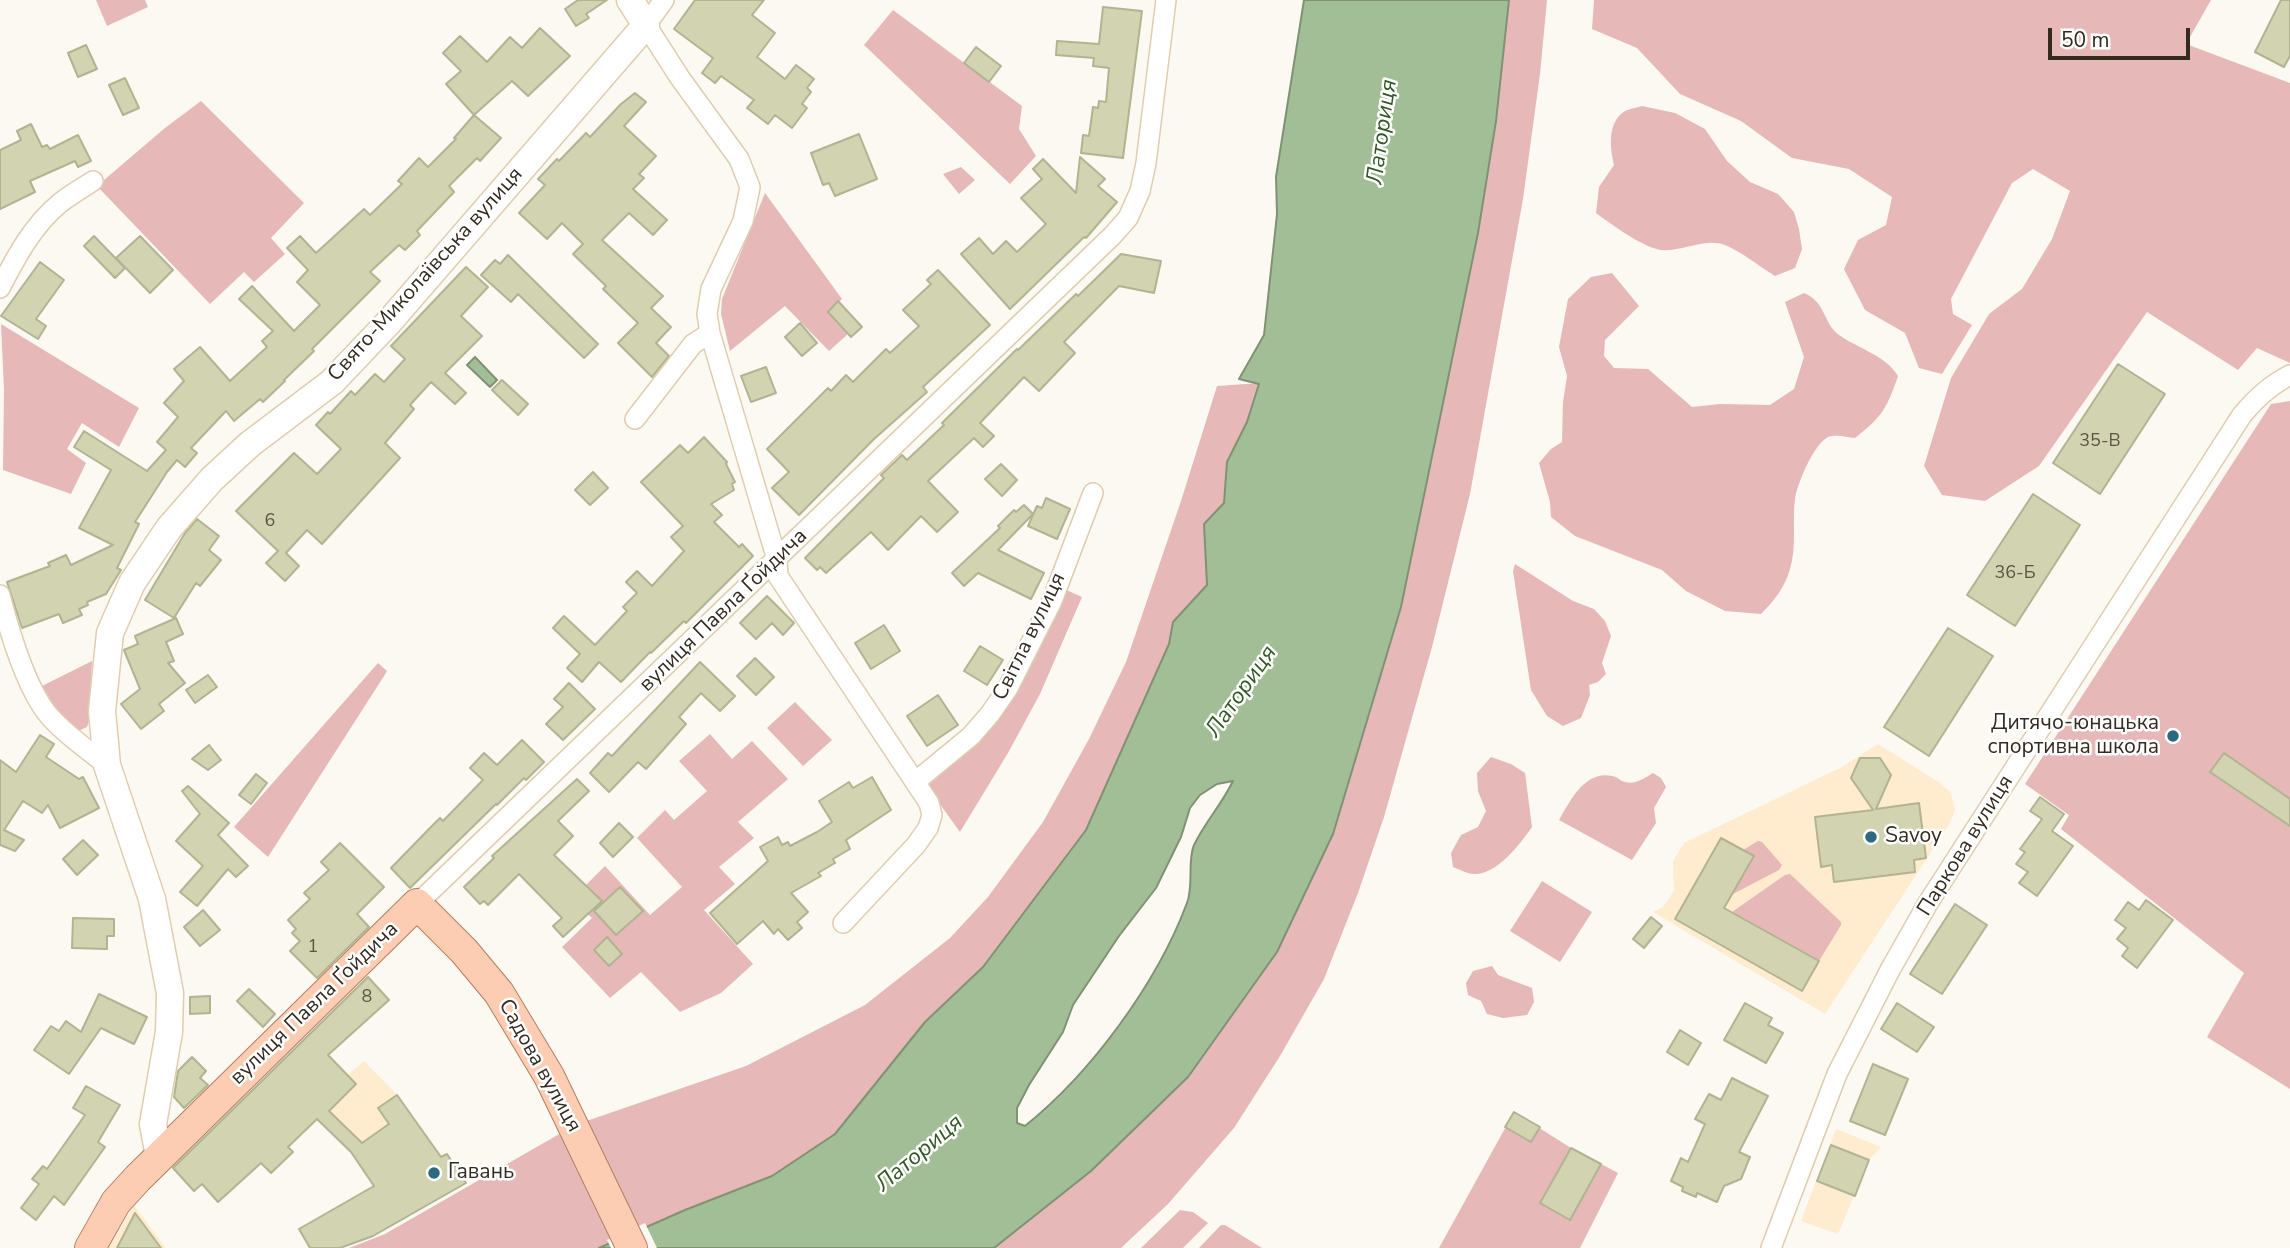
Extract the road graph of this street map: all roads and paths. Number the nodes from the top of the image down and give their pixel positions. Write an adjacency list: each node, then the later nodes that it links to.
1 (630, 0): 4 (street)
2 (664, 0): 4 (street, Свято-Миколаївська вулиця)
3 (1166, 0): 11 (street, вулиця Павла Ґойдича)
4 (646, 25): 7 (street); 13 (street, Свято-Миколаївська вулиця)
5 (93, 181): 6 (street)
6 (0, 288)
7 (710, 333): 9 (street); 11 (street)
8 (2290, 375): 20 (street, Паркова вулиця)
9 (635, 419)
10 (1093, 493): 14 (street, Світла вулиця)
11 (777, 560): 14 (street); 15 (street, вулиця Павла Ґойдича)
12 (0, 595): 13 (street)
13 (107, 765): 17 (street, Свято-Миколаївська вулиця)
14 (915, 782): 16 (street)
15 (417, 904): 17 (main road, вулиця Павла Ґойдича); 19 (main road, Садова вулиця)
16 (843, 923)
17 (159, 1157): 18 (main road, вулиця Павла Ґойдича)
18 (90, 1248)
19 (632, 1248)
20 (1771, 1248)

